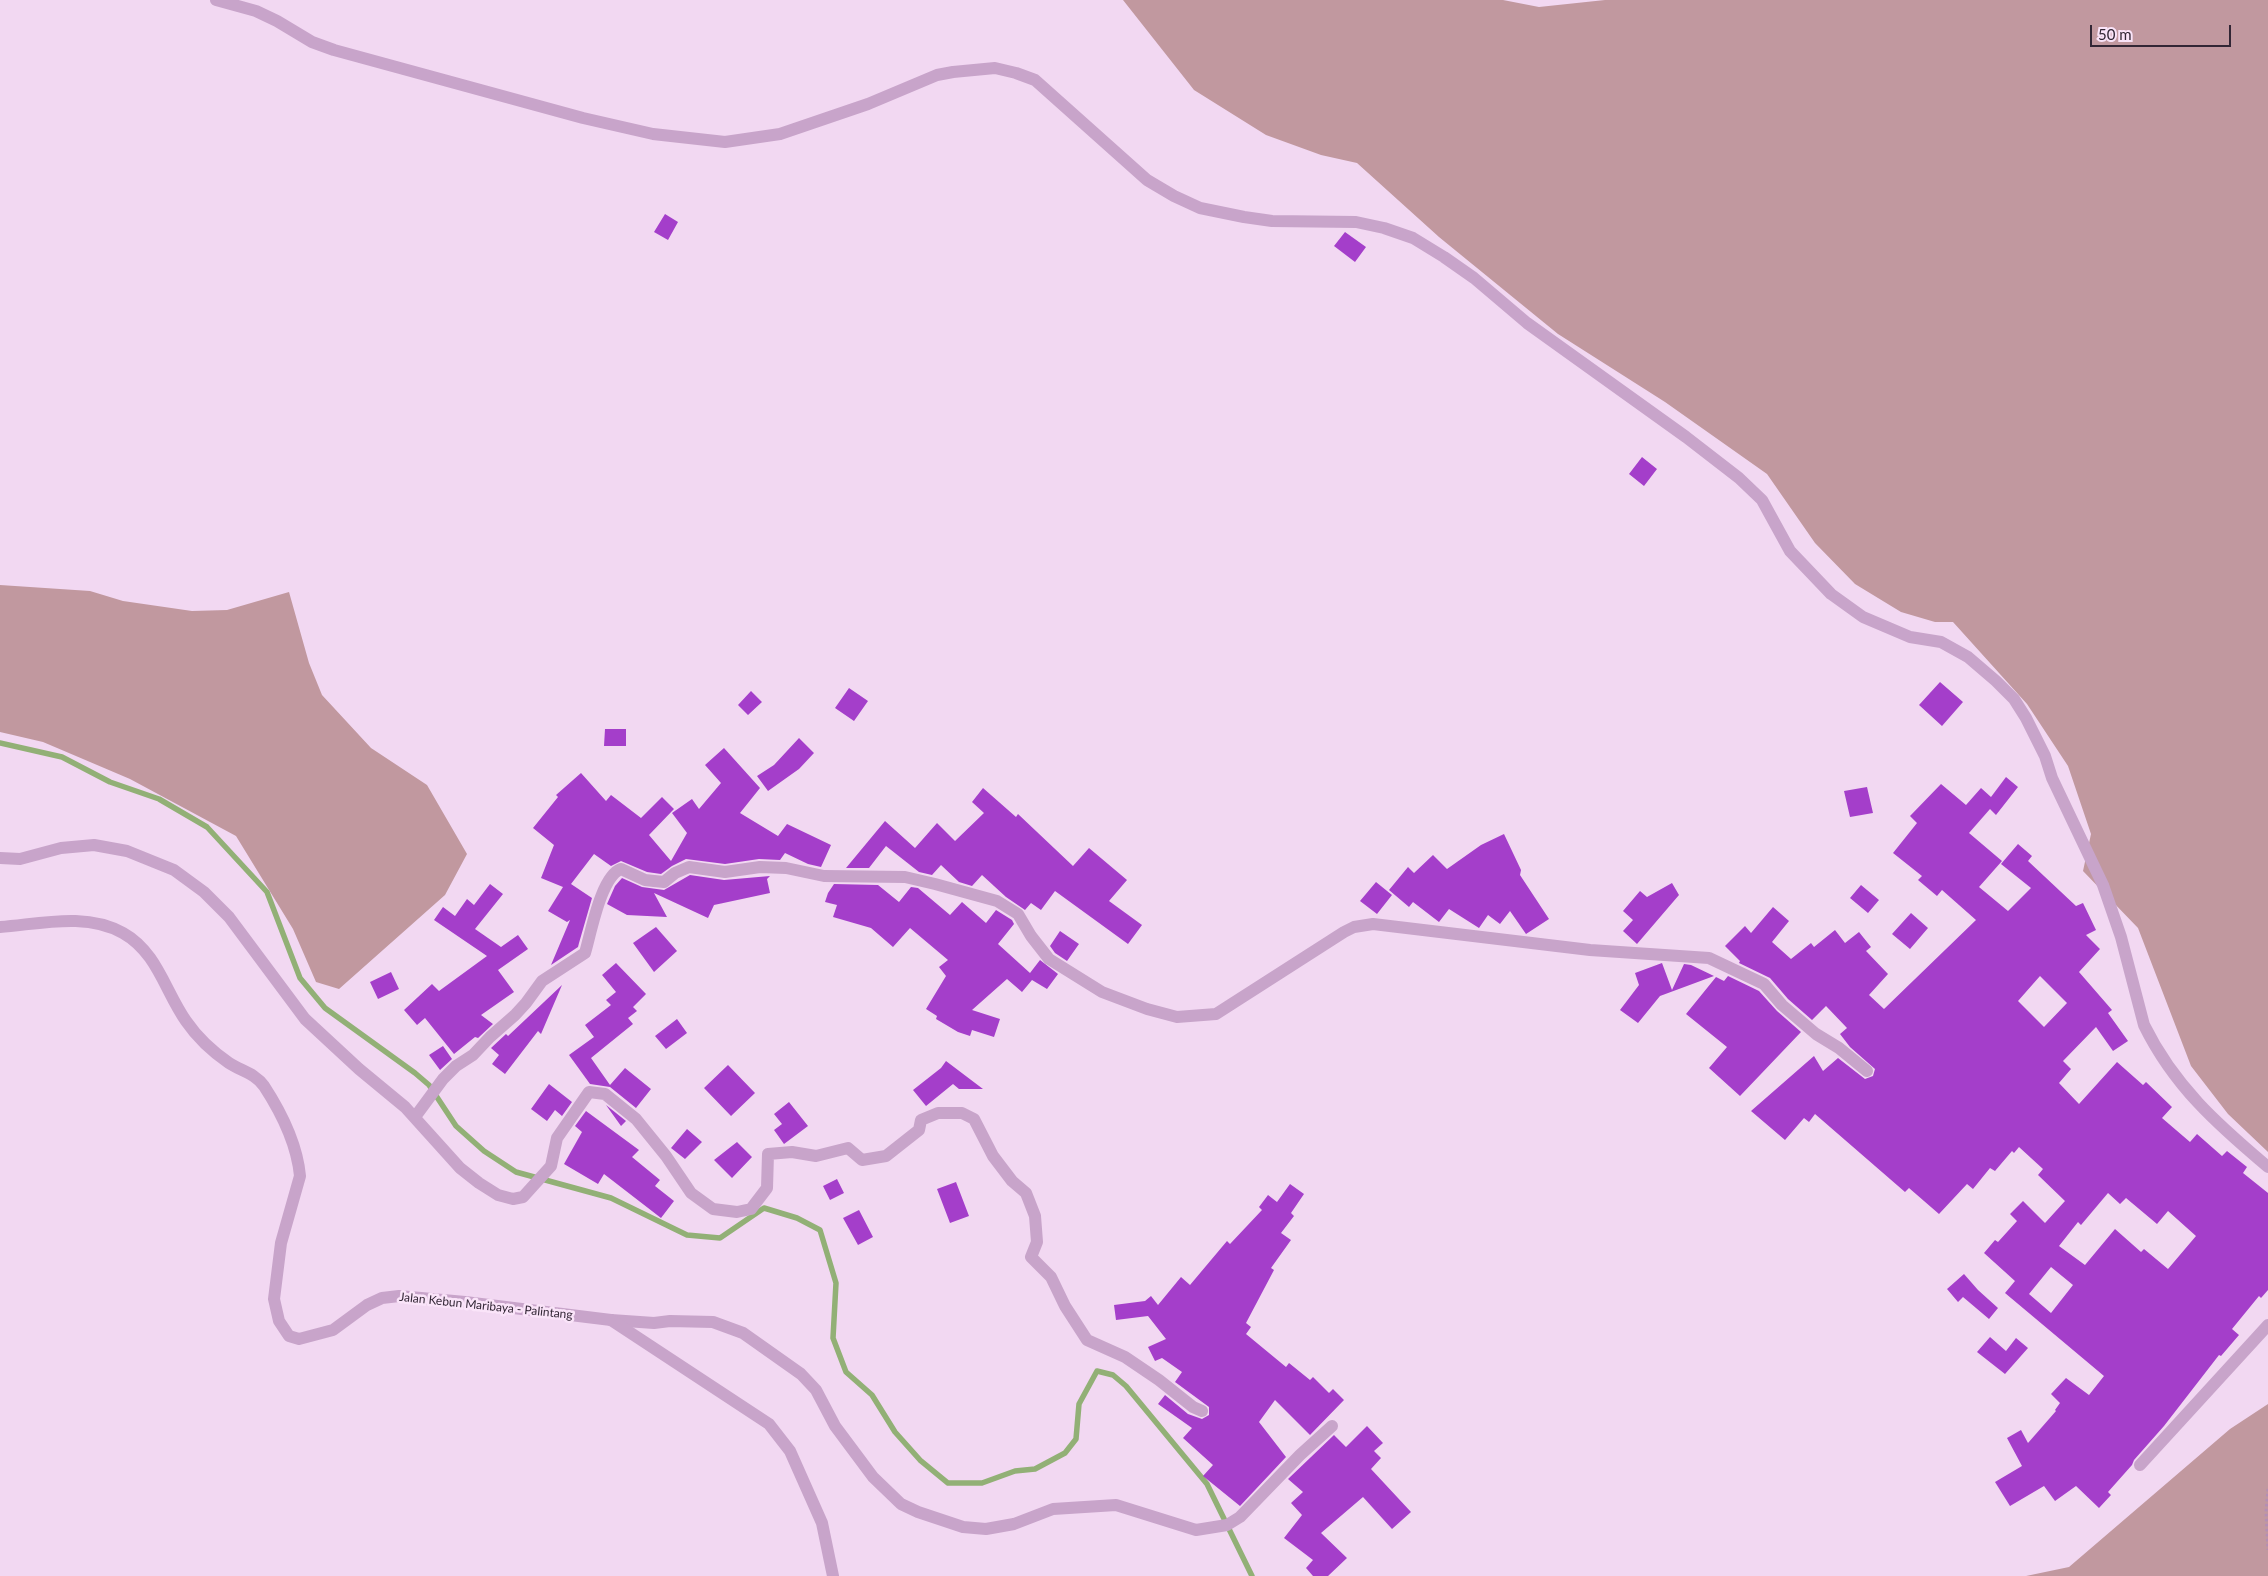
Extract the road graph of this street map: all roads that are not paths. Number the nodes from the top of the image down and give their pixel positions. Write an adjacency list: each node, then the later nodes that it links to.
1 (216, 0): 6 (street)
2 (0, 858): 5 (street)
3 (0, 927): 7 (street, Jalan Kebun Maribaya - Palintang)
4 (1868, 1071): 5 (street)
5 (415, 1117): 9 (street)
6 (2268, 1167)
7 (611, 1320): 10 (street); 12 (street, Jalan Kebun Maribaya - Palintang)
8 (2268, 1325): 11 (street)
9 (1202, 1411)
10 (1332, 1426)
11 (2140, 1465)
12 (833, 1576)

